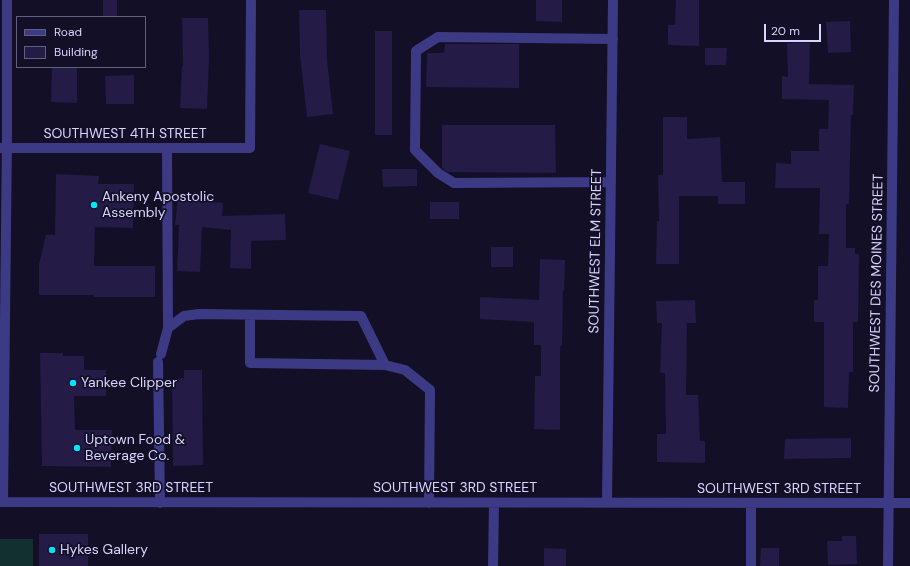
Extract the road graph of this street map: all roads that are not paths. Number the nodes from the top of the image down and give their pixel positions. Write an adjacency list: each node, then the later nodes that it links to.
1 (7, 0): 6 (street)
2 (251, 0): 7 (street, SOUTHWEST 4TH STREET)
3 (613, 0): 5 (street, SOUTHWEST ELM STREET)
4 (894, 0): 19 (street, SOUTHWEST DES MOINES STREET)
5 (613, 39): 8 (street, SOUTHWEST ELM STREET); 8 (street)
6 (4, 148): 7 (street, SOUTHWEST 4TH STREET); 12 (street)
7 (167, 148): 10 (street)
8 (611, 182): 16 (street, SOUTHWEST ELM STREET)
9 (250, 315): 10 (street); 11 (street); 11 (street)
10 (168, 328): 14 (street)
11 (385, 365): 18 (street)
12 (2, 415): 13 (street)
13 (2, 502): 14 (street, SOUTHWEST 3RD STREET)
14 (160, 502): 18 (street, SOUTHWEST 3RD STREET)
15 (494, 502): 16 (street, SOUTHWEST 3RD STREET); 18 (street, SOUTHWEST 3RD STREET); 21 (street)
16 (607, 502): 17 (street, SOUTHWEST 3RD STREET)
17 (751, 502): 19 (street, SOUTHWEST 3RD STREET); 22 (street)
18 (429, 503)
19 (889, 503): 20 (street, SOUTHWEST 3RD STREET); 23 (street, SOUTHWEST DES MOINES STREET)
20 (910, 503)
21 (493, 566)
22 (751, 566)
23 (888, 566)

